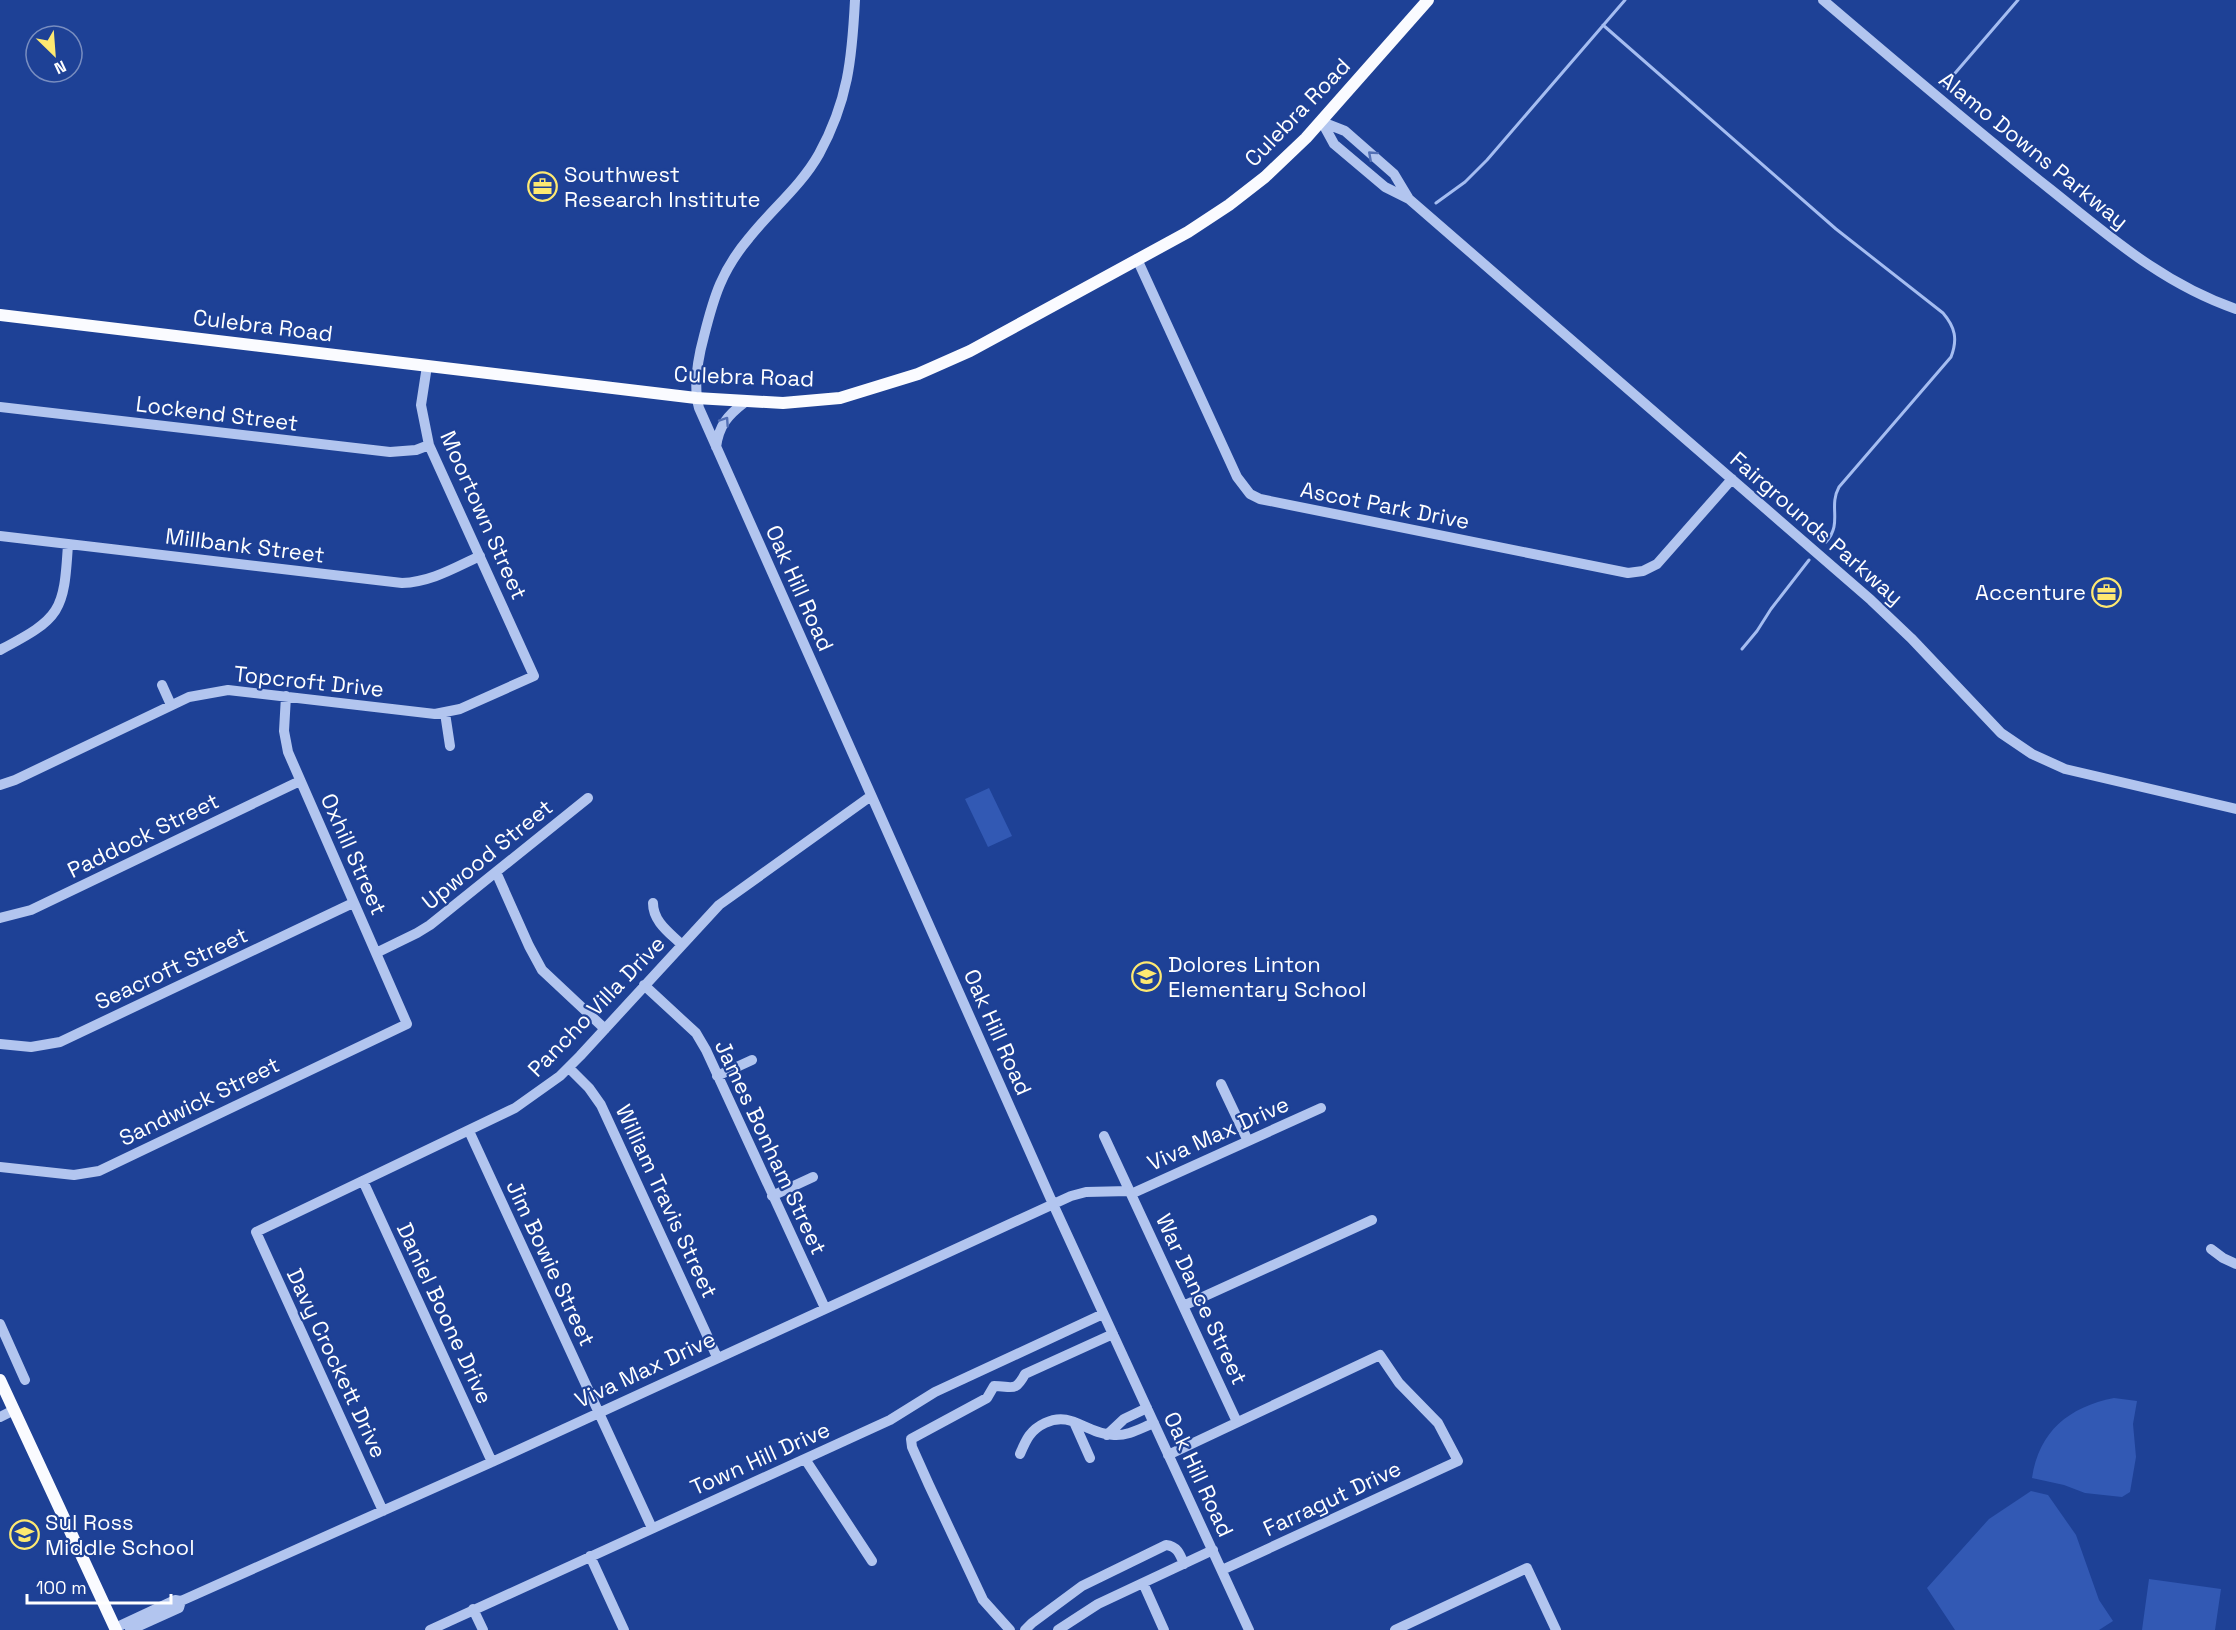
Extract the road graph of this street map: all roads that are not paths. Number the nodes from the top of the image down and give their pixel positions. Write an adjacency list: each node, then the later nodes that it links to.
1 (855, 0): 10 (street)
2 (1428, 0): 4 (main road, Culebra Road)
3 (1823, 0): 7 (street, Alamo Downs Parkway)
4 (1322, 122): 5 (street, Fairgrounds Parkway); 5 (street, Fairgrounds Parkway, one-way to 4); 6 (main road, Culebra Road)
5 (1409, 199): 15 (street, Fairgrounds Parkway)
6 (1137, 259): 11 (main road, Culebra Road); 15 (street, Ascot Park Drive)
7 (2236, 309)
8 (0, 315): 9 (main road, Culebra Road)
9 (427, 366): 10 (main road, Culebra Road); 13 (street, Moortown Street)
10 (696, 398): 11 (main road, Culebra Road); 14 (street, Oak Hill Road)
11 (745, 402): 14 (street, one-way to 11)
12 (0, 407): 13 (street, Lockend Street)
13 (429, 445): 18 (street, Moortown Street)
14 (716, 447): 28 (street, Oak Hill Road)
15 (1732, 478): 30 (street, Fairgrounds Parkway)
16 (0, 536): 17 (street, Millbank Street)
17 (68, 544): 18 (street, Millbank Street); 19 (street)
18 (480, 556): 20 (street, Moortown Street)
19 (0, 650)
20 (534, 676): 24 (street, Topcroft Drive)
21 (162, 686): 23 (street)
22 (286, 696): 23 (street, Topcroft Drive); 24 (street, Topcroft Drive); 26 (street, Oxhill Street)
23 (171, 705): 27 (street, Topcroft Drive)
24 (445, 713): 25 (street)
25 (450, 746)
26 (300, 781): 32 (street, Oxhill Street); 34 (street, Paddock Street)
27 (0, 785)
28 (871, 796): 35 (street, Pancho Villa Drive); 54 (street, Oak Hill Road)
29 (588, 798): 31 (street, Upwood Street)
30 (2236, 809)
31 (496, 872): 36 (street, Upwood Street); 39 (street)
32 (353, 903): 36 (street, Oxhill Street); 40 (street, Seacroft Street)
33 (653, 903): 35 (street)
34 (0, 918)
35 (682, 945): 37 (street, Pancho Villa Drive)
36 (376, 953): 38 (street, Oxhill Street)
37 (644, 986): 39 (street, Pancho Villa Drive); 43 (street, James Bonham Street)
38 (407, 1024): 49 (street, Sandwick Street)
39 (604, 1029): 42 (street, Pancho Villa Drive)
40 (0, 1044)
41 (752, 1060): 43 (street)
42 (569, 1068): 46 (street, Pancho Villa Drive); 64 (street, William Travis Street)
43 (717, 1076): 53 (street, James Bonham Street)
44 (1221, 1084): 48 (street)
45 (1321, 1108): 48 (street, Viva Max Drive)
46 (469, 1131): 51 (street, Pancho Villa Drive); 69 (street, Jim Bowie Street)
47 (1104, 1136): 52 (street, War Dance Street)
48 (1248, 1141): 52 (street, Viva Max Drive)
49 (0, 1167)
50 (813, 1177): 53 (street)
51 (363, 1180): 56 (street, Pancho Villa Drive); 79 (street, Daniel Boone Drive)
52 (1130, 1192): 54 (street, Viva Max Drive); 59 (street, War Dance Street)
53 (772, 1196): 60 (street, James Bonham Street)
54 (1053, 1204): 60 (street, Viva Max Drive); 61 (street, Oak Hill Road)
55 (1372, 1220): 59 (street)
56 (256, 1232): 80 (street, Davy Crockett Drive)
57 (2211, 1249): 58 (street)
58 (2236, 1264)
59 (1183, 1306): 72 (street, War Dance Street)
60 (825, 1308): 64 (street, Viva Max Drive)
61 (1103, 1314): 63 (street, Oak Hill Road); 78 (street, Town Hill Drive)
62 (0, 1324): 66 (street)
63 (1113, 1334): 67 (street, Oak Hill Road); 95 (street)
64 (717, 1358): 69 (street, Viva Max Drive)
65 (0, 1380): 68 (main road)
66 (25, 1380)
67 (1147, 1408): 73 (street, Oak Hill Road); 74 (street)
68 (15, 1410): 70 (street); 90 (main road)
69 (599, 1412): 79 (street, Viva Max Drive); 81 (street, Jim Bowie Street)
70 (0, 1417)
71 (1074, 1422): 74 (street); 75 (street); 77 (street)
72 (1237, 1422): 76 (street); 86 (street, Farragut Drive)
73 (1154, 1423): 74 (street); 76 (street, Oak Hill Road)
74 (1107, 1435)
75 (1020, 1454)
76 (1168, 1455): 82 (street, Oak Hill Road)
77 (1090, 1458)
78 (805, 1460): 81 (street, Town Hill Drive); 84 (street)
79 (492, 1462): 80 (street, Viva Max Drive)
80 (383, 1511): 88 (street, Viva Max Drive)
81 (652, 1527): 83 (street, Town Hill Drive)
82 (1213, 1550): 85 (street); 86 (street, Oak Hill Road)
83 (590, 1556): 89 (street, Town Hill Drive); 94 (street)
84 (872, 1561)
85 (1184, 1564): 87 (street); 96 (street)
86 (1222, 1570): 99 (street, Oak Hill Road)
87 (1143, 1583): 97 (street); 98 (street)
88 (181, 1601): 90 (street, Viva Max Drive); 91 (street, Viva Max Drive)
89 (473, 1610): 92 (street, Town Hill Drive); 93 (street)
90 (115, 1629)
91 (130, 1630)
92 (430, 1630)
93 (483, 1630)
94 (624, 1630)
95 (1010, 1630)
96 (1025, 1630)
97 (1058, 1630)
98 (1164, 1630)
99 (1249, 1630)
100 (1395, 1630): 101 (street)
101 (1556, 1630)

